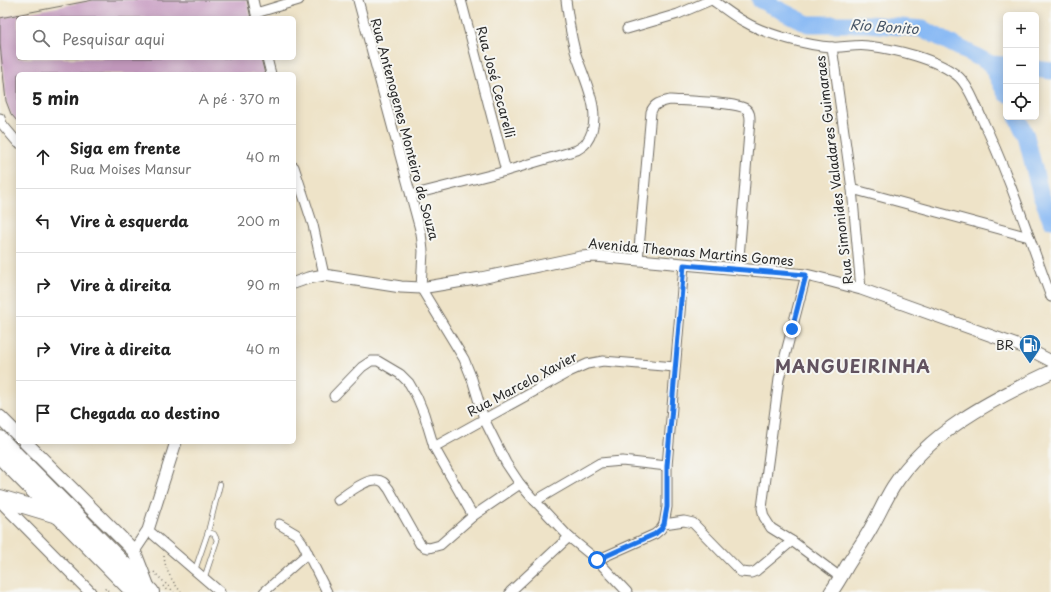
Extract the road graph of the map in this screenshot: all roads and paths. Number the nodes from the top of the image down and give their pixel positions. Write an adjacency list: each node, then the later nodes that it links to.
1 (253, 0): 7 (street)
2 (299, 0): 7 (street)
3 (358, 0): 17 (street, Rua Antenogenes Monteiro de Souza)
4 (461, 0): 14 (street, Rua José Cecarelli)
5 (566, 0): 14 (street)
6 (712, 0): 8 (street); 9 (street)
7 (257, 15)
8 (627, 29)
9 (832, 47): 16 (street, Rua Simonides Valadares Guimaraes); 18 (street)
10 (268, 60): 11 (street)
11 (270, 72)
12 (1, 124): 13 (street)
13 (16, 141)
14 (506, 171): 17 (street)
15 (296, 173): 22 (street)
16 (852, 189): 18 (street); 26 (street, Rua Simonides Valadares Guimaraes)
17 (411, 195): 25 (street, Rua Antenogenes Monteiro de Souza)
18 (1029, 237): 27 (street)
19 (638, 260): 20 (street, Avenida Theonas Martins Gomes); 21 (street); 25 (street, Avenida Theonas Martins Gomes)
20 (684, 265): 21 (street, Avenida Theonas Martins Gomes); 29 (street)
21 (738, 270): 23 (street, Avenida Theonas Martins Gomes)
22 (324, 275): 24 (street, Avenida Theonas Martins Gomes); 25 (street, Avenida Theonas Martins Gomes)
23 (806, 275): 26 (street, Avenida Theonas Martins Gomes); 54 (street)
24 (296, 282)
25 (421, 288): 33 (street)
26 (861, 289): 28 (street, Avenida Theonas Martins Gomes)
27 (1051, 298)
28 (1051, 361)
29 (675, 367): 33 (street, Rua Marcelo Xavier); 40 (street)
30 (1051, 372): 62 (main road)
31 (334, 396): 38 (street)
32 (0, 417): 34 (main road)
33 (484, 419): 38 (street, Rua Marcelo Xavier); 42 (street)
34 (16, 433)
35 (0, 439): 63 (highway)
36 (27, 444): 56 (main road)
37 (175, 444): 51 (street)
38 (434, 447): 48 (street)
39 (0, 456): 47 (highway)
40 (667, 466): 46 (street); 50 (street)
41 (220, 484): 52 (lane)
42 (520, 484): 46 (street); 48 (street)
43 (0, 498): 47 (highway)
44 (338, 500): 48 (street)
45 (0, 501): 64 (street)
46 (535, 501): 53 (street)
47 (59, 515): 67 (highway)
48 (473, 516)
49 (279, 524): 57 (street)
50 (664, 524): 54 (street); 58 (street)
51 (148, 530): 55 (street); 56 (street)
52 (208, 532): 59 (lane); 61 (lane)
53 (569, 537): 58 (street); 74 (street)
54 (792, 540): 62 (street)
55 (166, 546): 59 (street); 70 (path)
56 (134, 551): 63 (main road)
57 (308, 553): 72 (street); 73 (street)
58 (597, 560): 75 (street)
59 (195, 571): 61 (street)
60 (154, 572): 69 (path)
61 (204, 579): 71 (street)
62 (835, 587)
63 (155, 590): 68 (path)
64 (90, 592)
65 (102, 592): 66 (path)
66 (109, 592)
67 (134, 592)
68 (168, 592)
69 (174, 592)
70 (181, 592)
71 (220, 592)
72 (264, 592)
73 (327, 592)
74 (510, 592)
75 (627, 592)

